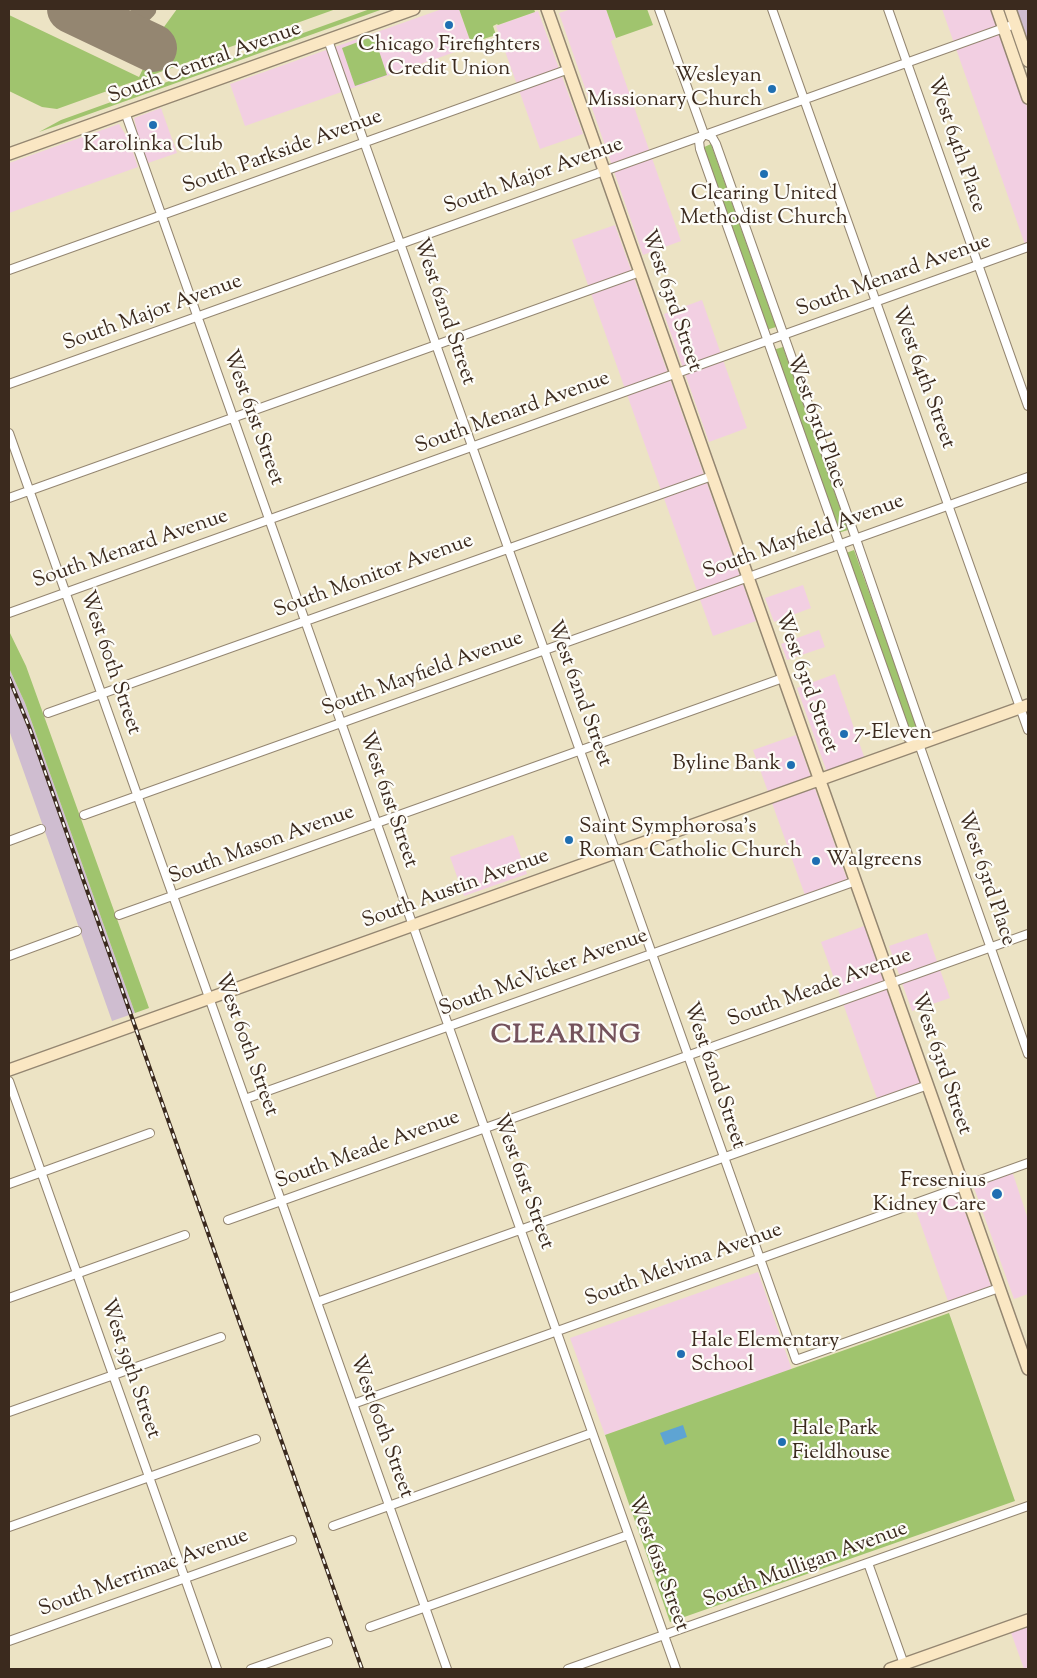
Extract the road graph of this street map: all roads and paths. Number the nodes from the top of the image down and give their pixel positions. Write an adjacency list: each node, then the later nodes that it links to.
1 (414, 9): 10 (main road, South Central Avenue)
2 (547, 9): 13 (main road, West 63rd Street)
3 (659, 9): 17 (street, West 63rd Place)
4 (772, 9): 15 (street, West 64th Street)
5 (888, 9): 12 (street, West 64th Place)
6 (997, 9): 9 (main road)
7 (1010, 9): 8 (main road)
8 (1015, 24): 9 (street, South Major Avenue); 11 (main road)
9 (1004, 28): 12 (street, South Major Avenue); 14 (main road)
10 (328, 40): 16 (main road, South Central Avenue); 18 (street, West 62nd Street)
11 (1028, 61)
12 (907, 62): 15 (street, South Major Avenue); 24 (street, West 64th Place)
13 (569, 69): 18 (street, South Parkside Avenue); 20 (main road, West 63rd Street)
14 (1028, 98)
15 (804, 99): 17 (street, South Major Avenue); 27 (street, West 64th Street)
16 (125, 112): 19 (main road, South Central Avenue); 21 (street, West 61st Street)
17 (704, 134): 20 (street, South Major Avenue); 29 (street, West 63rd Place); 30 (street, West 63rd Place)
18 (364, 142): 21 (street, South Parkside Avenue); 22 (street, West 62nd Street)
19 (9, 154)
20 (604, 171): 22 (street, South Major Avenue); 26 (main road, West 63rd Street)
21 (161, 215): 25 (street, South Parkside Avenue); 28 (street, West 61st Street)
22 (400, 244): 28 (street, South Major Avenue); 31 (street, West 62nd Street)
23 (1028, 247): 24 (street, South Menard Avenue)
24 (978, 265): 27 (street, South Menard Avenue); 34 (street, West 64th Place)
25 (9, 270)
26 (640, 272): 31 (street); 32 (main road, West 63rd Street)
27 (876, 302): 29 (street, South Menard Avenue); 42 (street, West 64th Street)
28 (197, 317): 33 (street, South Major Avenue); 35 (street, West 61st Street)
29 (783, 335): 30 (street, South Menard Avenue); 44 (street, West 63rd Place)
30 (767, 341): 32 (street, South Menard Avenue); 45 (street, West 63rd Place)
31 (436, 345): 35 (street); 37 (street, West 62nd Street)
32 (676, 374): 37 (street, South Menard Avenue); 38 (main road, West 63rd Street)
33 (9, 384)
34 (1028, 406)
35 (233, 418): 40 (street); 43 (street, West 61st Street)
36 (9, 433): 40 (street, West 60th Street)
37 (472, 446): 43 (street, South Menard Avenue); 46 (street, West 62nd Street)
38 (712, 476): 46 (street, South Monitor Avenue); 47 (main road, West 63rd Street)
39 (1028, 477): 42 (street, South Mayfield Avenue)
40 (30, 491): 41 (street); 48 (street, West 60th Street)
41 (9, 498)
42 (949, 505): 44 (street, South Mayfield Avenue); 54 (street, West 64th Street)
43 (269, 520): 48 (street, South Menard Avenue); 50 (street, West 61st Street)
44 (856, 538): 45 (street, South Mayfield Avenue); 58 (street, West 63rd Place)
45 (840, 544): 47 (street, South Mayfield Avenue); 58 (street, West 63rd Place)
46 (508, 548): 50 (street, South Monitor Avenue); 51 (street, West 62nd Street)
47 (748, 577): 51 (street, South Mayfield Avenue); 52 (main road, West 63rd Street)
48 (65, 592): 49 (street, South Menard Avenue); 53 (street, West 60th Street)
49 (9, 612)
50 (305, 620): 53 (street, South Monitor Avenue); 56 (street, West 61st Street)
51 (544, 650): 56 (street, South Mayfield Avenue); 59 (street, West 62nd Street)
52 (783, 678): 59 (street, South Mason Avenue); 60 (main road, West 63rd Street)
53 (101, 693): 55 (street, South Monitor Avenue); 61 (street, West 60th Street)
54 (1024, 707): 57 (street, West 64th Street); 58 (main road, South Austin Avenue)
55 (48, 713)
56 (341, 723): 61 (street, South Mayfield Avenue); 63 (street, West 61st Street)
57 (1028, 730)
58 (919, 744): 60 (main road, South Austin Avenue); 73 (street, West 63rd Place)
59 (579, 751): 63 (street, South Mason Avenue); 66 (street, West 62nd Street)
60 (820, 780): 66 (main road, South Austin Avenue); 67 (main road, West 63rd Street)
61 (137, 796): 62 (street, South Mayfield Avenue); 68 (street, West 60th Street)
62 (84, 815)
63 (377, 824): 68 (street, South Mason Avenue); 70 (street, West 61st Street)
64 (41, 829): 65 (street)
65 (9, 841)
66 (616, 853): 70 (main road, South Austin Avenue); 74 (street, West 62nd Street)
67 (856, 882): 74 (street, South McVicker Avenue); 76 (main road, West 63rd Street)
68 (173, 896): 69 (street, South Mason Avenue); 77 (street, West 60th Street)
69 (119, 915)
70 (413, 926): 77 (main road, South Austin Avenue); 78 (street, West 61st Street)
71 (77, 931): 75 (street)
72 (1028, 934): 73 (street, South Meade Avenue)
73 (991, 947): 76 (street, South Meade Avenue); 79 (street, West 63rd Place)
74 (651, 954): 78 (street, South McVicker Avenue); 80 (street, West 62nd Street)
75 (9, 956)
76 (892, 982): 80 (street, South Meade Avenue); 83 (main road, West 63rd Street)
77 (210, 998): 81 (main road, South Austin Avenue); 84 (street, West 60th Street)
78 (448, 1026): 84 (street, South McVicker Avenue); 85 (street, West 61st Street)
79 (1028, 1054)
80 (687, 1055): 85 (street, South Meade Avenue); 87 (street, West 62nd Street)
81 (9, 1070)
82 (9, 1081): 89 (street, West 59th Street)
83 (928, 1085): 87 (street); 91 (main road, West 63rd Street)
84 (245, 1099): 92 (street, West 60th Street)
85 (484, 1128): 92 (street, South Meade Avenue); 94 (street, West 61st Street)
86 (150, 1133): 89 (street)
87 (724, 1158): 94 (street); 96 (street, West 62nd Street)
88 (1028, 1163): 91 (street, South Melvina Avenue)
89 (40, 1172): 90 (street); 97 (street, West 59th Street)
90 (9, 1184)
91 (963, 1186): 96 (street, South Melvina Avenue); 98 (main road, West 63rd Street)
92 (282, 1201): 93 (street, South Meade Avenue); 100 (street, West 60th Street)
93 (228, 1220)
94 (521, 1229): 100 (street); 101 (street, West 61st Street)
95 (186, 1235): 97 (street)
96 (759, 1258): 98 (street, West 62nd Street); 101 (street, South Melvina Avenue)
97 (77, 1274): 99 (street); 104 (street, West 59th Street)
98 (1000, 1288): 103 (main road, West 63rd Street)
99 (9, 1298)
100 (317, 1302): 105 (street, West 60th Street)
101 (556, 1330): 105 (street, South Melvina Avenue); 107 (street, West 61st Street)
102 (221, 1337): 104 (street)
103 (1028, 1368)
104 (113, 1375): 106 (street); 109 (street, West 59th Street)
105 (353, 1404): 110 (street, West 60th Street)
106 (9, 1412)
107 (592, 1433): 110 (street); 114 (street, West 61st Street)
108 (256, 1439): 109 (street)
109 (149, 1477): 113 (street); 117 (street, West 59th Street)
110 (389, 1505): 112 (street); 118 (street, West 60th Street)
111 (1028, 1506): 116 (street, South Mulligan Avenue)
112 (333, 1526)
113 (9, 1527)
114 (628, 1534): 118 (street); 121 (street, West 61st Street)
115 (292, 1540): 117 (street, South Merrimac Avenue)
116 (868, 1563): 121 (street, South Mulligan Avenue); 124 (street)
117 (184, 1578): 122 (street, South Merrimac Avenue); 125 (street, West 59th Street)
118 (425, 1606): 120 (street); 127 (street, West 60th Street)
119 (1028, 1620): 124 (main road)
120 (370, 1627)
121 (664, 1636): 128 (street, South Mulligan Avenue); 129 (street, West 61st Street)
122 (9, 1641)
123 (328, 1642): 126 (street)
124 (905, 1667): 130 (main road)
125 (217, 1669)
126 (252, 1669)
127 (447, 1669)
128 (568, 1669)
129 (676, 1669)
130 (890, 1669)

